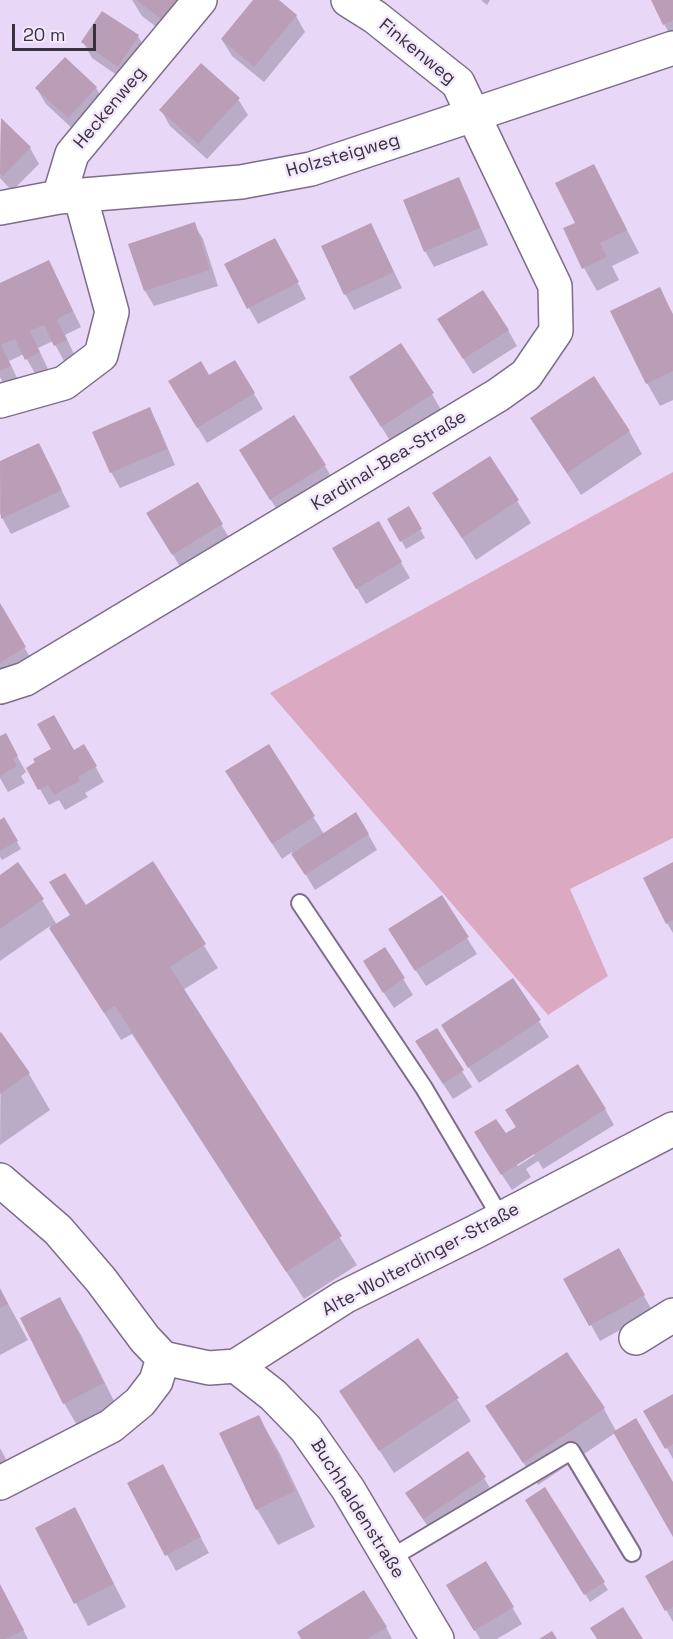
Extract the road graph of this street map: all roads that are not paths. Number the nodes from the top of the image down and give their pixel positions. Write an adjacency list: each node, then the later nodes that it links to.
1 (200, 0): 5 (street, Heckenweg)
2 (370, 6): 4 (street, Finkenweg)
3 (673, 48): 4 (street, Holzsteigweg)
4 (473, 115): 5 (street, Holzsteigweg); 8 (street, Kardinal-Bea-Straße)
5 (70, 196): 6 (street, Holzsteigweg); 7 (street)
6 (0, 208)
7 (0, 400)
8 (0, 687)
9 (300, 903): 12 (lane)
10 (673, 1129): 12 (street, Alte-Wolterdinger-Straße)
11 (0, 1180): 15 (street)
12 (501, 1218): 16 (street, Alte-Wolterdinger-Straße)
13 (673, 1315): 14 (street)
14 (636, 1338)
15 (163, 1358): 16 (street, Alte-Wolterdinger-Straße); 17 (street)
16 (236, 1366): 19 (street, Buchhaldenstraße)
17 (0, 1483)
18 (632, 1553): 19 (lane)
19 (389, 1559): 20 (street, Buchhaldenstraße)
20 (429, 1636)

